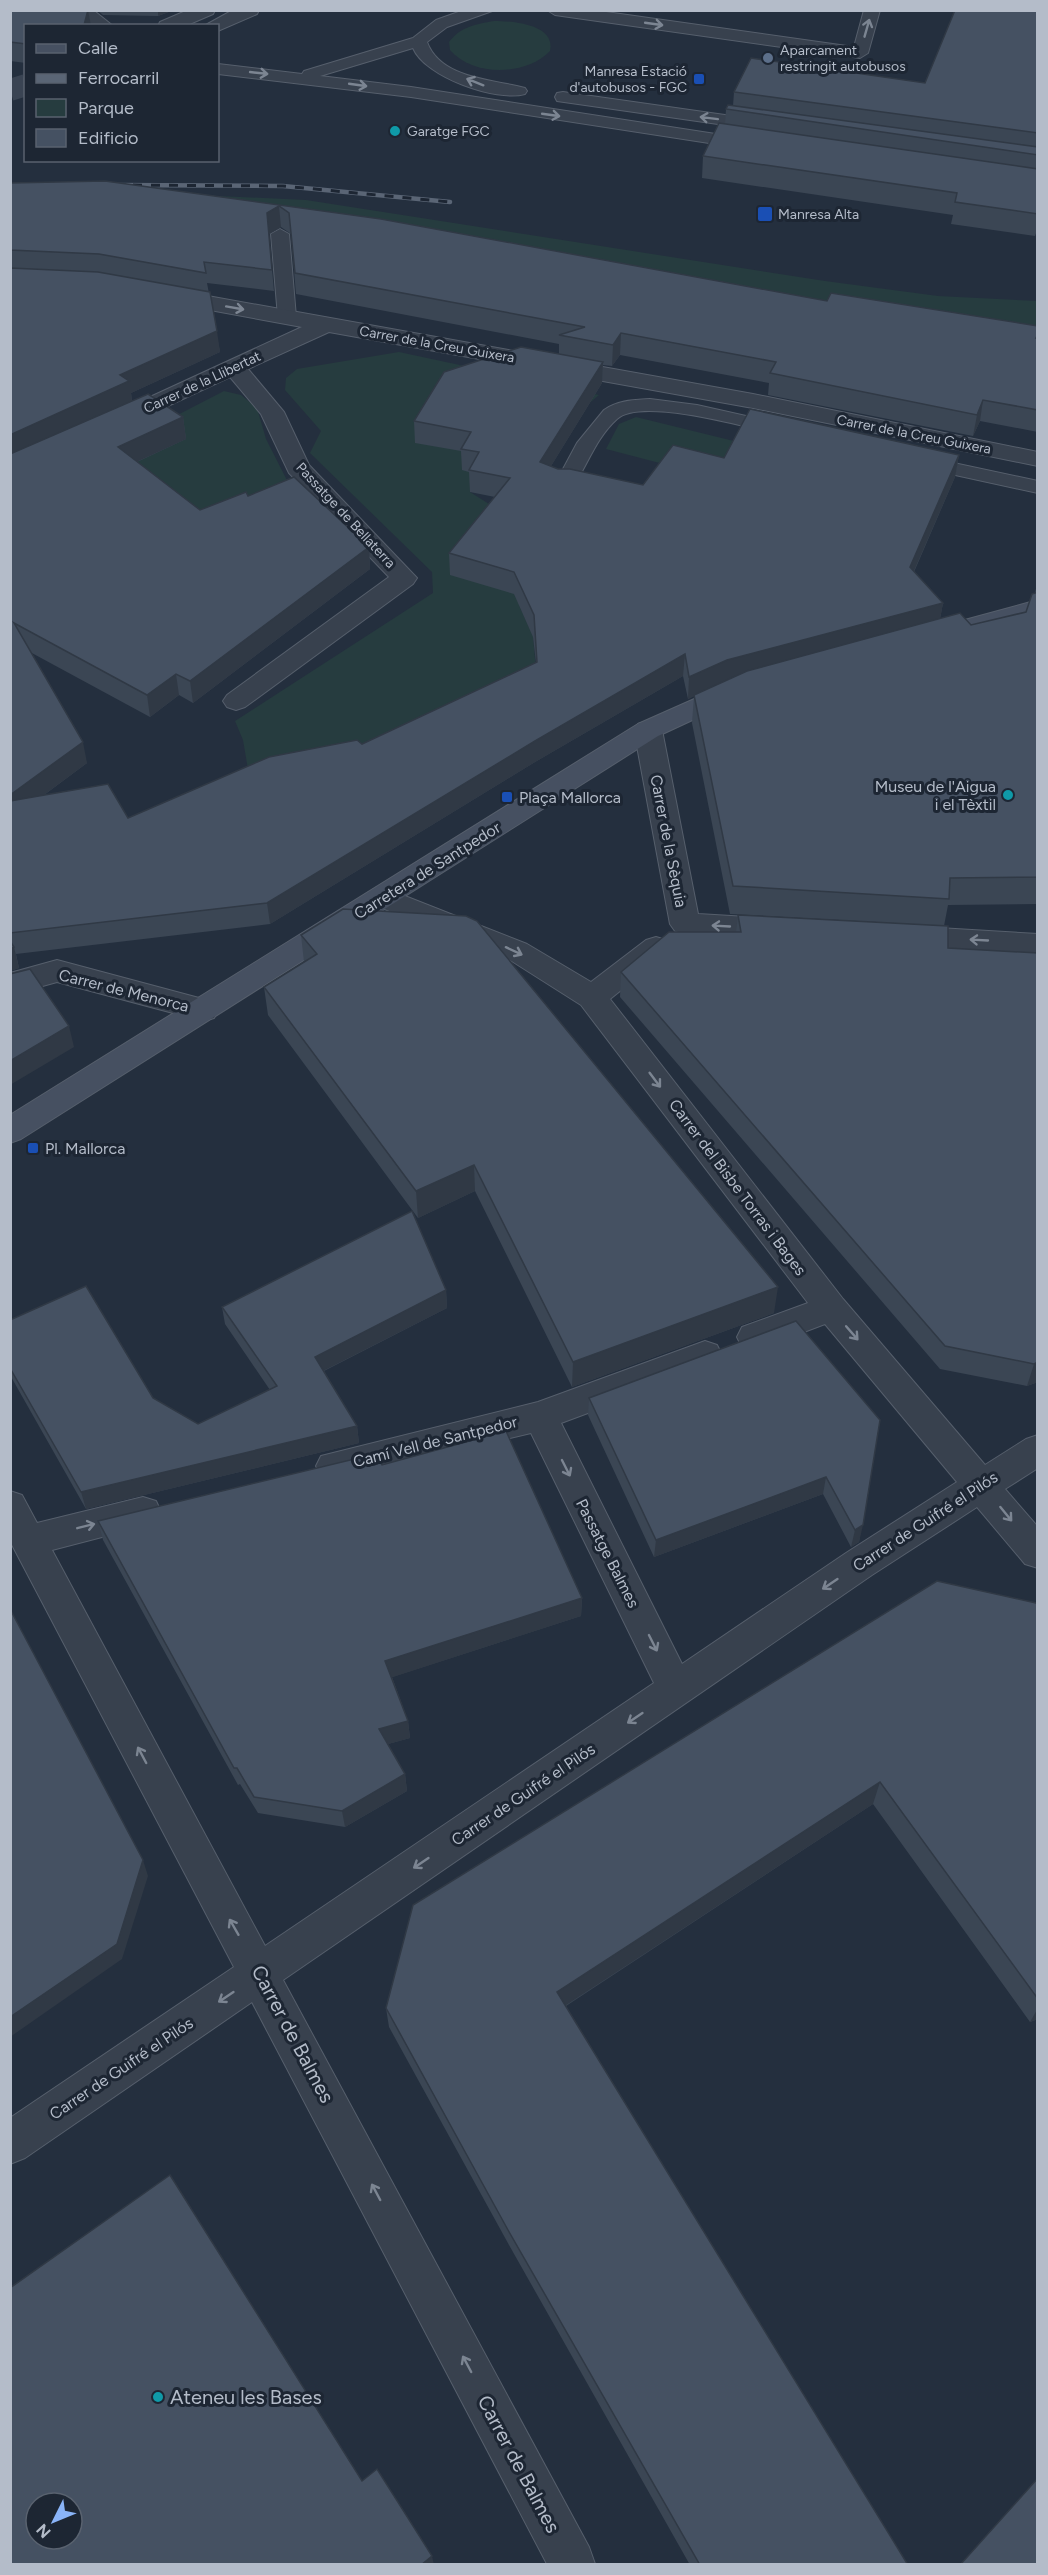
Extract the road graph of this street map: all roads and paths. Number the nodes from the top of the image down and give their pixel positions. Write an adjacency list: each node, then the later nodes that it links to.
1 (79, 10): 7 (street)
2 (206, 10): 8 (street)
3 (250, 10): 9 (street)
4 (487, 10): 10 (lane)
5 (555, 10): 6 (lane, one-way to 6)
6 (872, 10)
7 (101, 24)
8 (172, 24)
9 (218, 24)
10 (419, 41): 12 (lane); 13 (lane, one-way to 10)
11 (219, 69): 12 (lane, one-way to 12)
12 (300, 77): 14 (lane, one-way to 14)
13 (781, 127)
14 (765, 146)
15 (280, 234): 17 (lane)
16 (148, 292): 17 (street, Carrer de la Creu Guixera, one-way to 17)
17 (286, 317): 18 (street, Carrer de la Creu Guixera)
18 (327, 324): 19 (street, Carrer de la Llibertat); 23 (street, Carrer de la Creu Guixera)
19 (235, 368): 20 (street, Carrer de la Llibertat); 29 (street, Passatge de Bellaterra)
20 (96, 431)
21 (797, 433): 24 (lane)
22 (898, 457): 25 (lane)
23 (1038, 459)
24 (565, 484)
25 (1038, 487)
26 (1038, 608): 27 (street)
27 (942, 634)
28 (757, 684): 30 (street, Carretera de Santpedor)
29 (237, 701)
30 (648, 730): 31 (street, Carretera de Santpedor); 32 (street, Carrer de la Sèquia)
31 (382, 897): 37 (street, Carrer del Bisbe Torras i Bages, one-way to 37); 38 (street, Carretera de Santpedor)
32 (685, 924): 33 (street, Carrer de la Sèquia, one-way to 32); 37 (street)
33 (803, 931)
34 (873, 934): 35 (street, one-way to 34)
35 (1038, 944)
36 (10, 984): 38 (street, Carrer de Menorca)
37 (592, 997): 40 (street, Carrer del Bisbe Torras i Bages, one-way to 40)
38 (203, 1010): 39 (street, Carretera de Santpedor)
39 (10, 1131)
40 (831, 1308): 41 (street, Camí Vell de Santpedor); 44 (street, Carrer del Bisbe Torras i Bages, one-way to 44)
41 (540, 1416): 43 (street, Camí Vell de Santpedor); 48 (street, Passatge Balmes, one-way to 48)
42 (1038, 1449): 44 (street, Carrer de Guifré el Pilós)
43 (307, 1472)
44 (982, 1484): 47 (street, Carrer del Bisbe Torras i Bages, one-way to 47); 48 (street, Carrer de Guifré el Pilós, one-way to 48)
45 (168, 1506): 46 (street, one-way to 45)
46 (20, 1523): 49 (street, Carrer de Balmes, one-way to 46)
47 (1038, 1553)
48 (676, 1689): 49 (street, Carrer de Guifré el Pilós, one-way to 49)
49 (261, 1973): 50 (street, Carrer de Guifré el Pilós, one-way to 50); 51 (street, Carrer de Balmes, one-way to 49)
50 (10, 2143)
51 (572, 2565)

